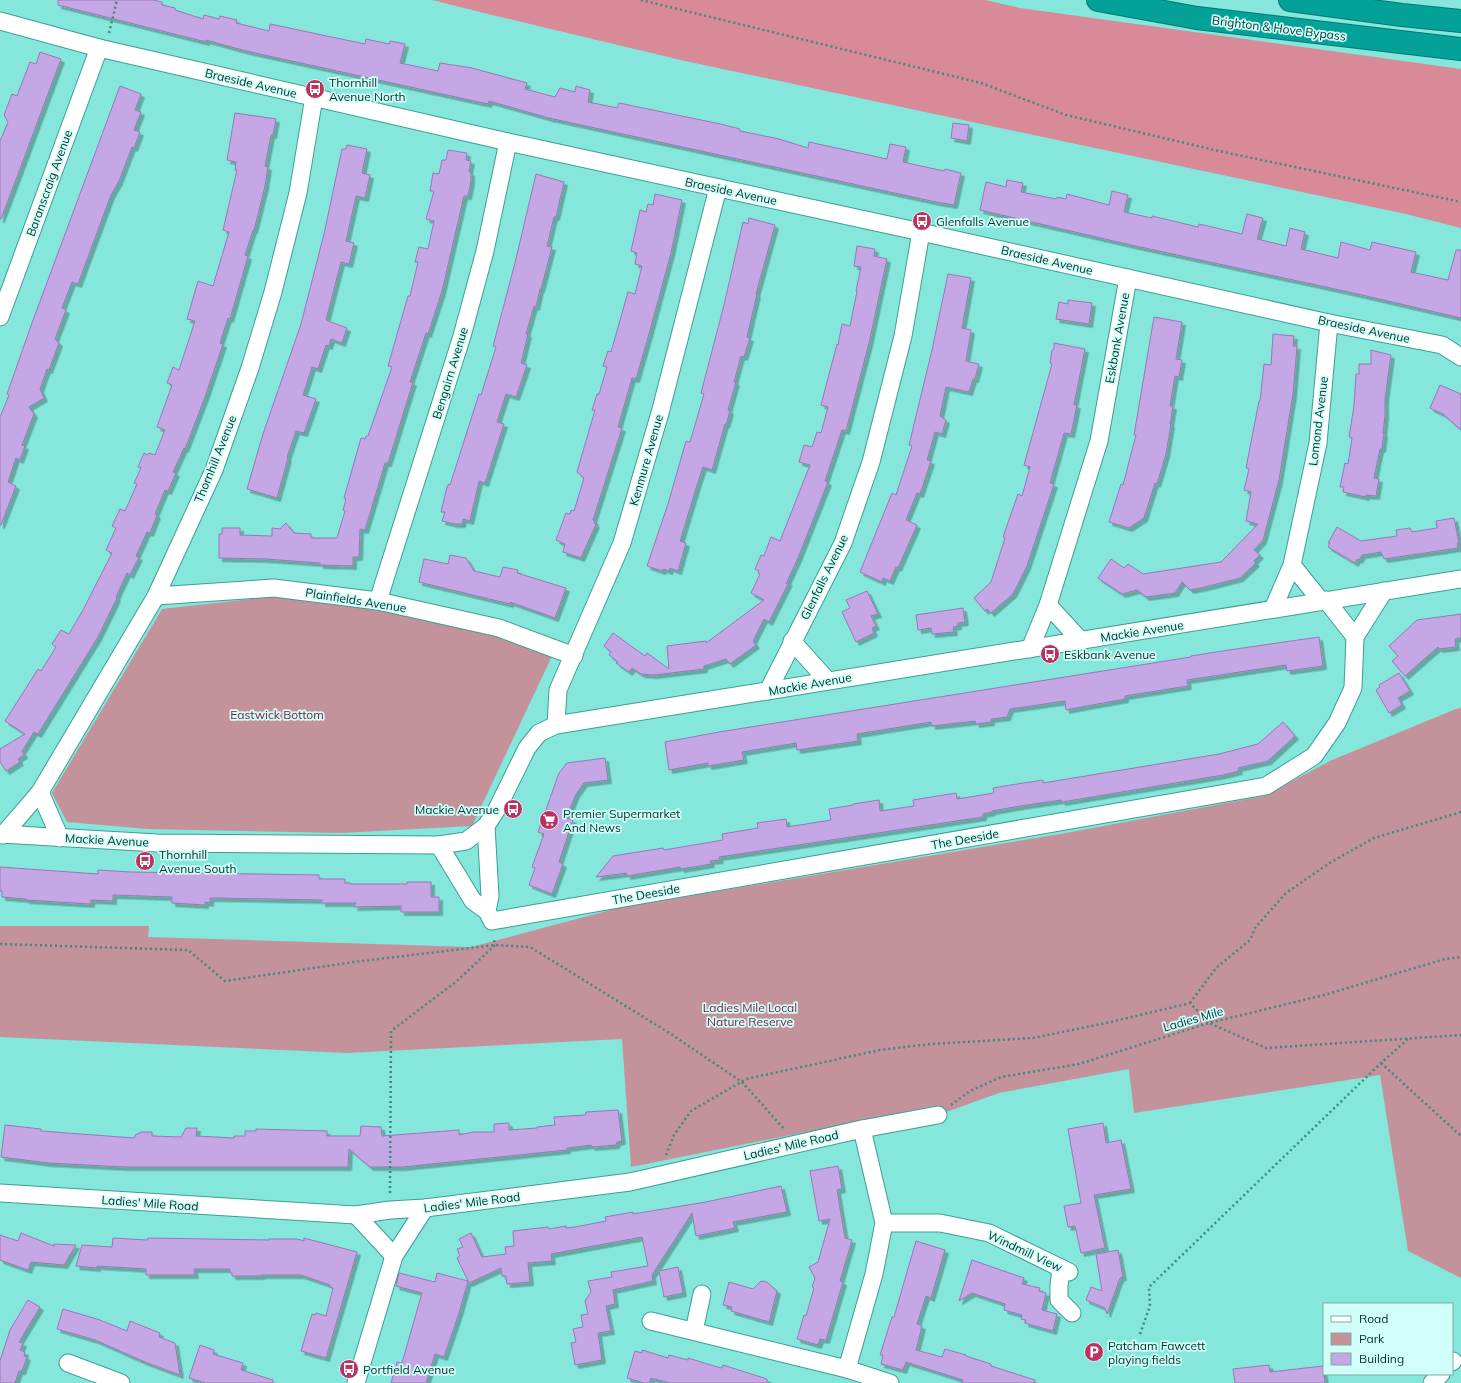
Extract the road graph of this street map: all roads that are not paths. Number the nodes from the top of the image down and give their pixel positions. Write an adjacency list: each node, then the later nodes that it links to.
1 (1098, 0): 6 (highway, Brighton & Hove Bypass)
2 (1290, 0): 4 (highway)
3 (0, 21): 5 (street, Braeside Avenue)
4 (1461, 21)
5 (102, 49): 7 (street, Braeside Avenue); 12 (street, Baranscraig Avenue)
6 (1461, 49)
7 (314, 97): 8 (street, Braeside Avenue); 18 (street, Thornhill Avenue)
8 (508, 142): 9 (street, Braeside Avenue); 20 (street, Bengairn Avenue)
9 (718, 188): 10 (street, Braeside Avenue); 27 (street, Kenmure Avenue)
10 (921, 232): 11 (street, Braeside Avenue); 24 (street, Glenfalls Avenue)
11 (1128, 278): 13 (street, Braeside Avenue); 21 (street, Eskbank Avenue)
12 (0, 317)
13 (1329, 323): 14 (street, Braeside Avenue); 15 (street, Lomond Avenue)
14 (1461, 357)
15 (1292, 565): 19 (street); 22 (street, Lomond Avenue)
16 (1461, 579): 17 (street, Mackie Avenue)
17 (1384, 591): 19 (street, Mackie Avenue); 23 (street, The Deeside)
18 (156, 596): 20 (street, Plainfields Avenue); 31 (street, Thornhill Avenue)
19 (1324, 600): 22 (street, Mackie Avenue); 23 (street)
20 (378, 601): 27 (street, Plainfields Avenue)
21 (1048, 605): 25 (street); 26 (street, Eskbank Avenue)
22 (1273, 609): 25 (street, Mackie Avenue)
23 (1355, 637): 36 (street, The Deeside)
24 (792, 641): 28 (street); 29 (street, Glenfalls Avenue)
25 (1081, 641): 26 (street, Mackie Avenue)
26 (1030, 649): 28 (street, Mackie Avenue)
27 (574, 656): 30 (street, Kenmure Avenue)
28 (827, 680): 29 (street, Mackie Avenue)
29 (768, 691): 30 (street, Mackie Avenue)
30 (556, 725): 32 (street, Mackie Avenue)
31 (40, 792): 33 (street, Thornhill Avenue); 34 (street)
32 (486, 826): 35 (street, Mackie Avenue); 36 (street)
33 (2, 835): 34 (street, Mackie Avenue)
34 (60, 838): 35 (street, Mackie Avenue)
35 (439, 845): 36 (street, The Deeside)
36 (486, 911)
37 (938, 1115): 38 (street, Ladies' Mile Road)
38 (862, 1129): 40 (street, Ladies' Mile Road); 42 (street)
39 (0, 1193): 41 (street, Ladies' Mile Road)
40 (425, 1208): 41 (street, Ladies' Mile Road); 43 (street)
41 (356, 1215): 43 (street)
42 (884, 1223): 45 (street, Windmill View); 49 (street)
43 (394, 1256): 52 (street)
44 (702, 1294): 47 (street)
45 (1072, 1313)
46 (651, 1321): 47 (street)
47 (694, 1331): 49 (street)
48 (68, 1363): 51 (street)
49 (847, 1369): 53 (street)
50 (1440, 1375): 54 (street)
51 (121, 1383)
52 (356, 1383)
53 (890, 1383)
54 (1432, 1383)

